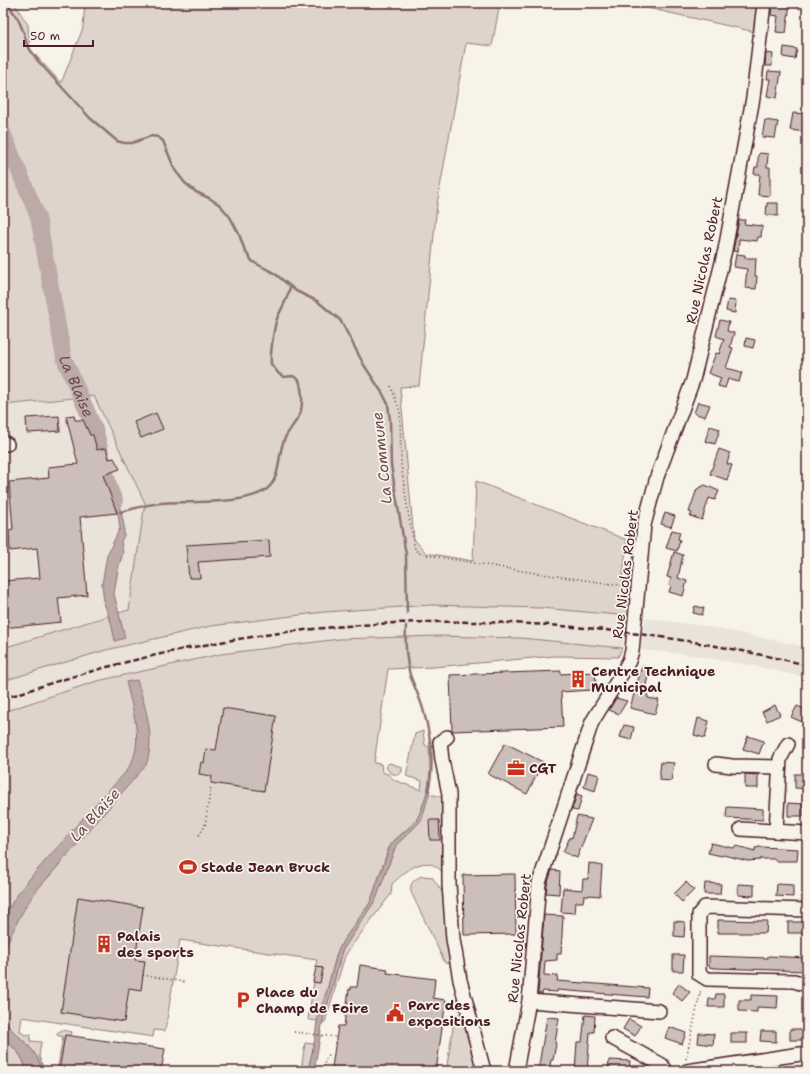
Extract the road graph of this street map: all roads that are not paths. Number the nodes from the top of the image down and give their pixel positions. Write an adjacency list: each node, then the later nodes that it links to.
1 (764, 3): 11 (street, Rue Nicolas Robert)
2 (448, 737): 16 (street)
3 (788, 744): 5 (street)
4 (716, 764): 5 (street)
5 (779, 767): 7 (street)
6 (741, 829): 7 (street)
7 (776, 831): 8 (street)
8 (807, 833)
9 (807, 910): 10 (street)
10 (807, 985)
11 (529, 1001): 12 (street); 17 (street, Rue Nicolas Robert)
12 (659, 1011)
13 (612, 1038): 18 (street)
14 (807, 1053): 15 (street)
15 (686, 1067)
16 (484, 1071)
17 (516, 1071)
18 (666, 1071)

